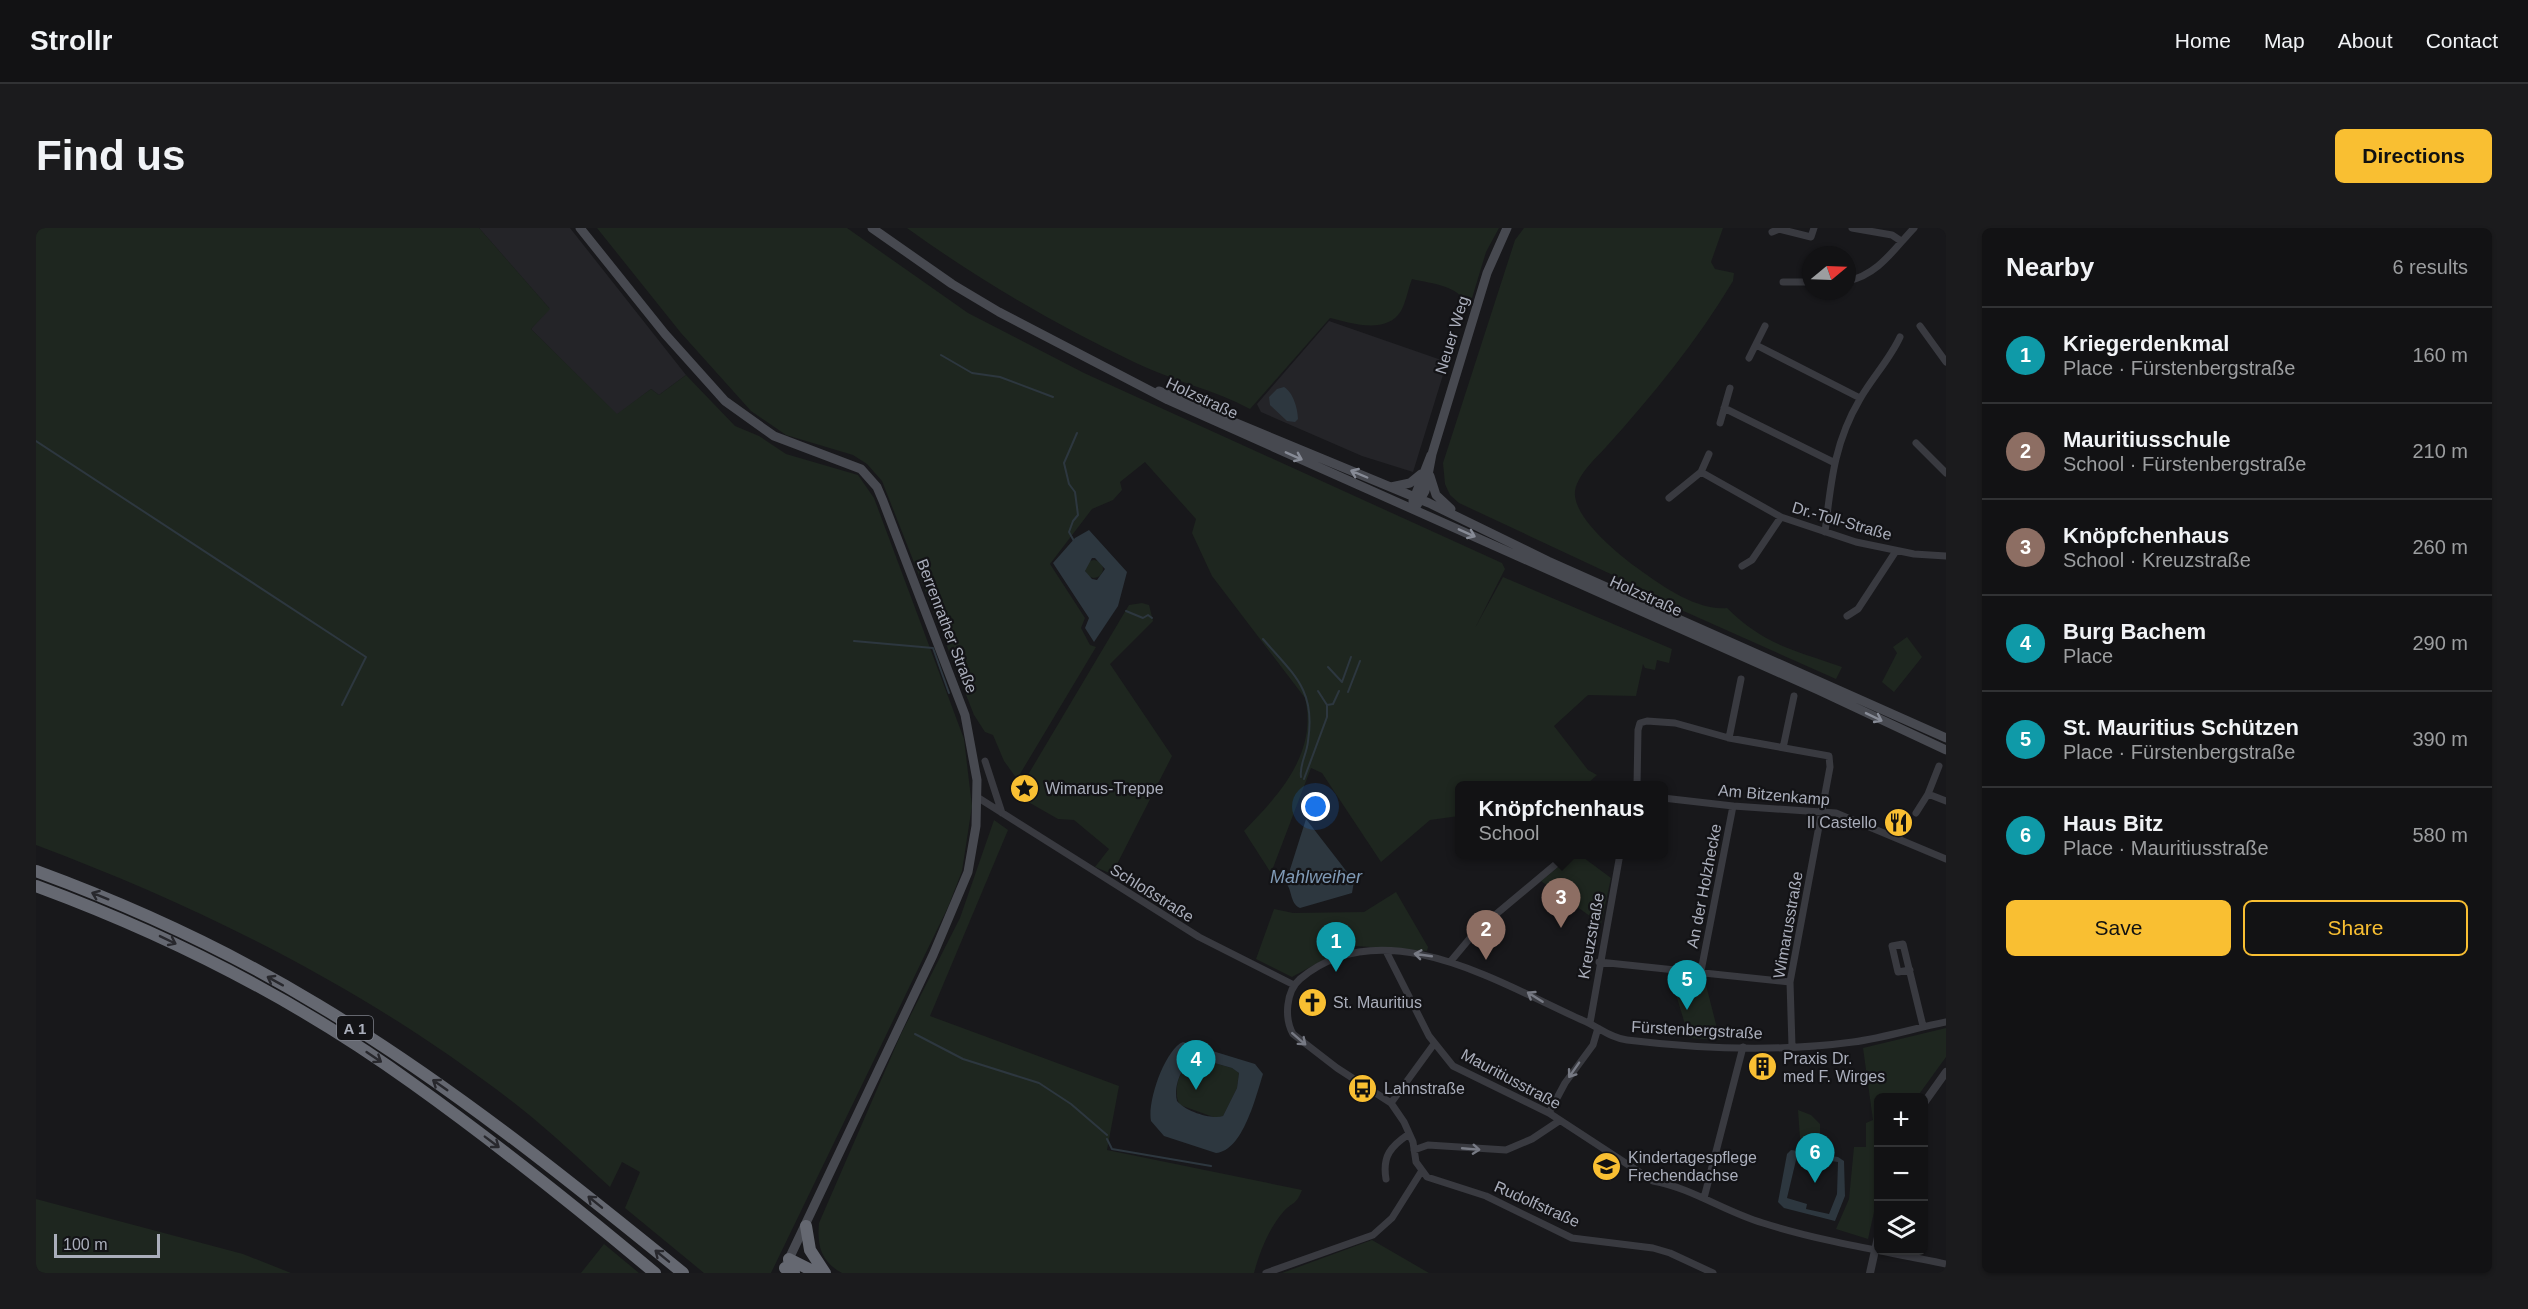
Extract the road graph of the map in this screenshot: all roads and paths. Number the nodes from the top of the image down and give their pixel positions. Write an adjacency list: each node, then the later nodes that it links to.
1 (580, 228): 51 (main road, Berrenrather Straße)
2 (872, 228): 19 (main road)
3 (1507, 228): 28 (main road, Neuer Weg)
4 (1814, 228): 8 (street)
5 (1852, 228): 7 (street)
6 (1914, 228): 9 (street)
7 (1861, 229): 9 (street)
8 (1772, 232)
9 (1900, 241): 10 (street)
10 (1856, 278)
11 (1783, 282): 12 (street)
12 (1802, 282)
13 (1765, 326): 16 (street)
14 (1920, 326): 18 (street)
15 (1900, 337): 21 (street)
16 (1756, 345): 17 (street); 21 (street)
17 (1749, 358)
18 (1946, 362)
19 (1146, 387): 30 (main road, Holzstraße, one-way to 19); 33 (main road, Holzstraße, one-way to 33)
20 (1730, 388): 22 (street)
21 (1860, 398): 26 (street)
22 (1724, 408): 23 (street); 26 (street)
23 (1719, 423)
24 (1916, 443): 29 (street)
25 (1709, 454): 27 (street)
26 (1833, 462): 36 (street)
27 (1701, 472): 32 (street); 34 (street, Dr.-Toll-Straße)
28 (1426, 473): 30 (main road); 31 (main road, Neuer Weg); 35 (main road)
29 (1946, 473)
30 (1389, 487): 31 (main road, Holzstraße)
31 (1417, 498): 33 (main road, Neuer Weg); 35 (main road, Holzstraße)
32 (1669, 498)
33 (1413, 509): 46 (main road, Holzstraße, one-way to 46)
34 (1781, 517): 36 (street, Dr.-Toll-Straße); 39 (street, Dr.-Toll-Straße)
35 (1465, 519): 44 (main road, Holzstraße)
36 (1825, 532): 37 (street, Dr.-Toll-Straße)
37 (1896, 551): 38 (street, Dr.-Toll-Straße); 40 (street, Dr.-Toll-Straße)
38 (1946, 556)
39 (1742, 566)
40 (1847, 616)
41 (1741, 679): 43 (street)
42 (1794, 696): 45 (street)
43 (1729, 738): 45 (street); 49 (street)
44 (1946, 738)
45 (1783, 748): 55 (street, Wimarusstraße)
46 (1946, 750)
47 (985, 761): 56 (street)
48 (1939, 766): 50 (street)
49 (1637, 781)
50 (1928, 794): 53 (street); 57 (street)
51 (977, 797): 56 (street, Schloßstraße); 87 (main road, Berrenrather Straße)
52 (1668, 799): 54 (street, Am Bitzenkamp)
53 (1946, 801)
54 (1733, 806): 55 (street, Am Bitzenkamp); 67 (street, An der Holzhecke)
55 (1823, 811): 60 (street, Am Bitzenkamp); 68 (street, Wimarusstraße)
56 (1002, 813): 69 (street, Schloßstraße)
57 (1916, 813)
58 (1563, 859): 64 (street)
59 (1619, 859): 65 (street, Kreuzstraße)
60 (1946, 859)
61 (36, 871): 94 (highway, A 1, one-way to 61)
62 (36, 886): 93 (highway, A 1, one-way to 93)
63 (1386, 951): 64 (street, Fürstenbergstraße, one-way to 63); 69 (street, Fürstenbergstraße); 74 (street, Mauritiusstraße)
64 (1450, 962): 71 (street, Fürstenbergstraße, one-way to 64)
65 (1599, 962): 67 (street); 71 (street, Kreuzstraße)
66 (1910, 970): 72 (street)
67 (1701, 971): 68 (street)
68 (1790, 982): 75 (street, Wimarusstraße)
69 (1294, 985): 79 (street, one-way to 79)
70 (1946, 1022): 72 (street, Fürstenbergstraße)
71 (1590, 1023): 73 (street, Fürstenbergstraße)
72 (1923, 1026): 75 (street, Fürstenbergstraße)
73 (1598, 1029): 76 (street, Fürstenbergstraße); 80 (street, one-way to 80)
74 (1434, 1044): 79 (street); 80 (street, Mauritiusstraße)
75 (1792, 1046): 76 (street, Fürstenbergstraße)
76 (1743, 1047): 86 (street)
77 (1946, 1072): 78 (street)
78 (1928, 1097)
79 (1391, 1103): 82 (street)
80 (1549, 1113): 81 (street, Mauritiusstraße)
81 (1559, 1121): 83 (street, one-way to 81); 86 (street, Mauritiusstraße)
82 (1409, 1134): 83 (street); 85 (street)
83 (1414, 1150): 84 (street)
84 (1421, 1172): 97 (street); 98 (street, Rudolfstraße)
85 (1386, 1179)
86 (1704, 1198): 88 (street, Mauritiusstraße)
87 (806, 1226): 92 (main road, Berrenrather Straße); 96 (highway)
88 (1874, 1251)
89 (1874, 1255): 99 (street)
90 (1897, 1255): 91 (street, Mauritiusstraße)
91 (1946, 1264)
92 (788, 1268): 95 (highway)
93 (655, 1273)
94 (683, 1273)
95 (817, 1273)
96 (825, 1273)
97 (1266, 1273)
98 (1713, 1273)
99 (1870, 1273)

